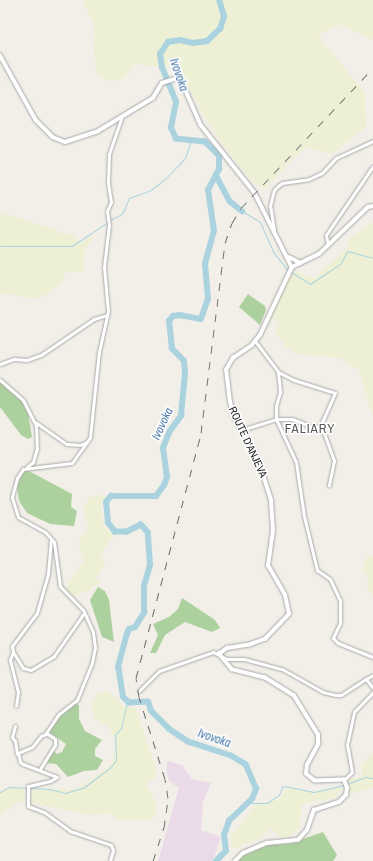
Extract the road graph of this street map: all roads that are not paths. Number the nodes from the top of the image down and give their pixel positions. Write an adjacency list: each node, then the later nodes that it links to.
1 (0, 56): 2 (street)
2 (122, 117): 6 (street); 11 (street)
3 (373, 141): 6 (street)
4 (373, 166): 7 (street)
5 (373, 206): 7 (street)
6 (276, 237): 8 (street)
7 (328, 245): 9 (street)
8 (288, 256): 9 (street); 10 (street)
9 (301, 263): 10 (street)
10 (292, 267): 12 (street, ROUTE D'ANJEVA)
11 (107, 316): 13 (street); 20 (street)
12 (255, 341): 14 (street); 19 (street, ROUTE D'ANJEVA)
13 (0, 364)
14 (278, 372): 16 (street); 18 (street)
15 (0, 380): 17 (street)
16 (276, 419): 18 (street); 19 (street); 27 (street)
17 (35, 422): 20 (street); 21 (street)
18 (314, 427): 22 (street)
19 (241, 430): 26 (street, ROUTE D'ANJEVA)
20 (88, 442): 21 (street)
21 (27, 467): 23 (street)
22 (329, 485)
23 (50, 537): 24 (street); 25 (street)
24 (84, 614): 25 (street); 35 (street)
25 (13, 652): 33 (street)
26 (220, 654): 29 (street); 31 (street); 38 (street)
27 (373, 657)
28 (373, 675): 29 (street)
29 (366, 679): 30 (street)
30 (373, 688)
31 (139, 691)
32 (373, 692): 38 (street)
33 (16, 706)
34 (15, 726): 36 (street)
35 (46, 734): 36 (street); 37 (street)
36 (18, 755): 37 (street)
37 (40, 769): 39 (street)
38 (345, 781): 40 (street)
39 (110, 861)
40 (235, 861)

